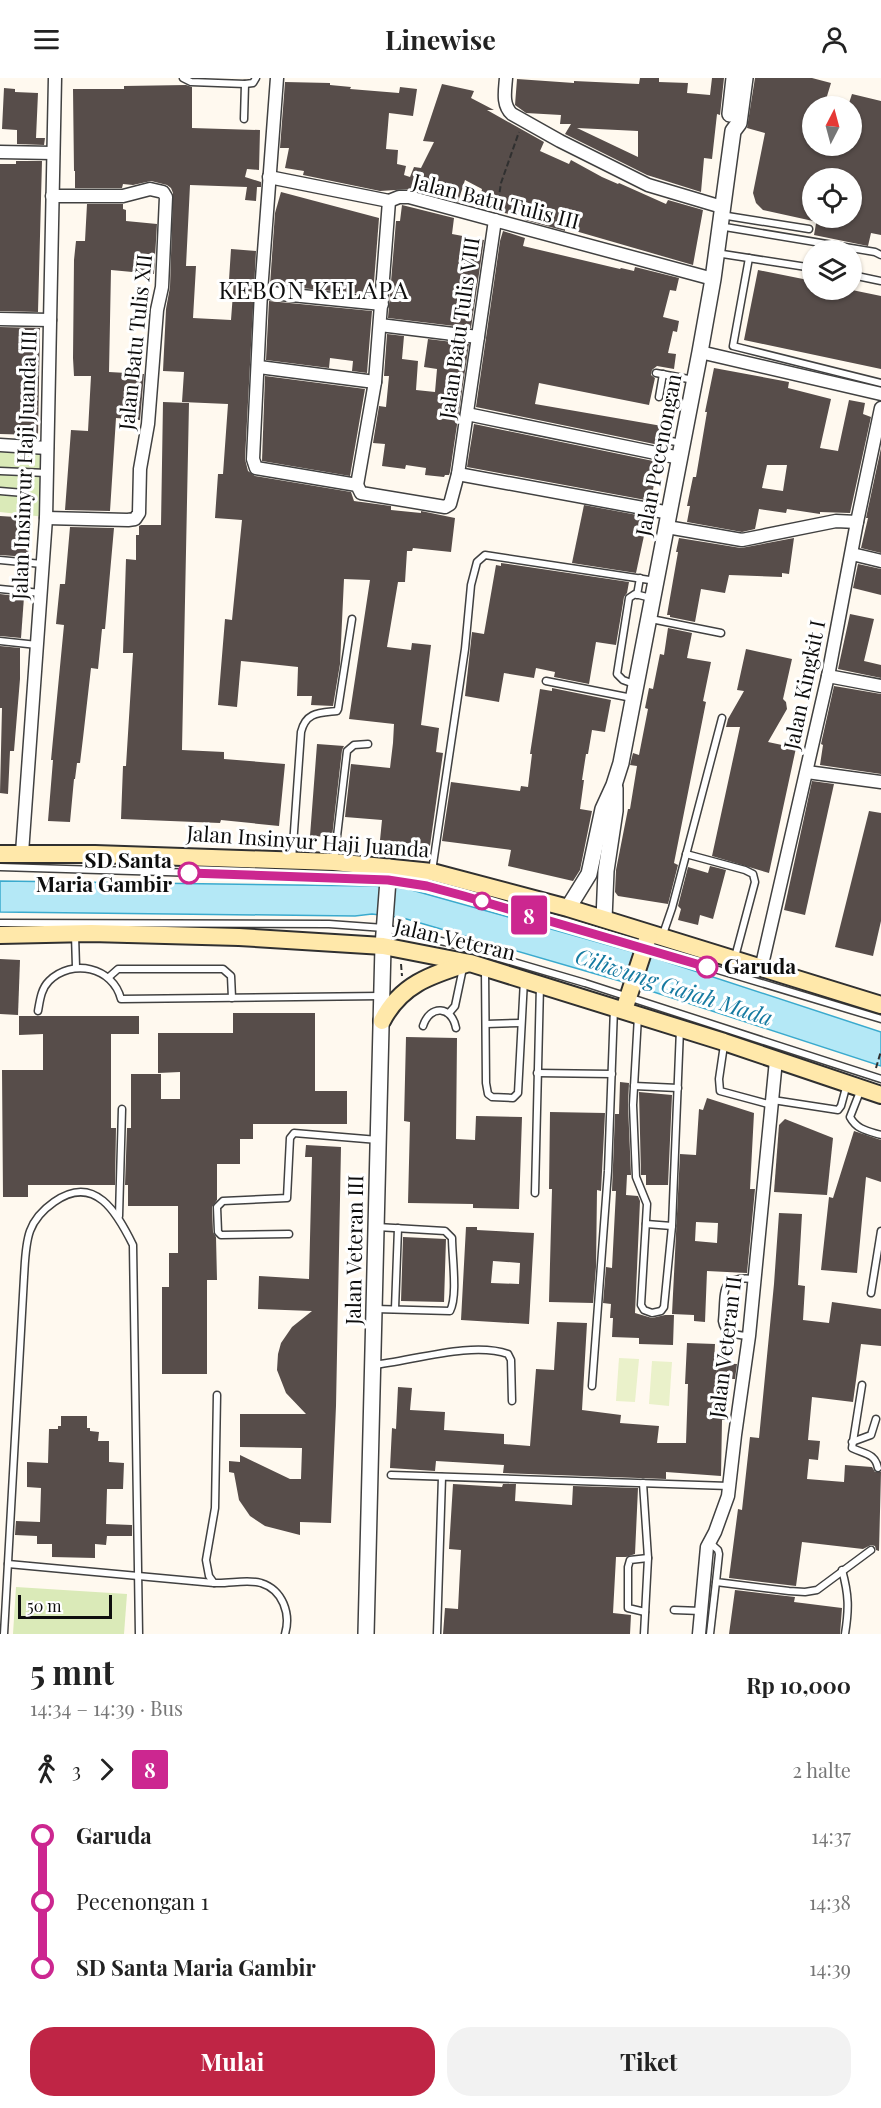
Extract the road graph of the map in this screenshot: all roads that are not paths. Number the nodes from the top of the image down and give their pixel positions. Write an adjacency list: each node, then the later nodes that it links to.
1 (55, 78): 12 (street, Jalan Insinyur Haji Juanda III)
2 (183, 78): 8 (lane)
3 (256, 78): 8 (lane)
4 (277, 78): 13 (street)
5 (506, 78): 16 (street)
6 (734, 78): 10 (street, Jalan Pecenongan)
7 (745, 78): 10 (street, Jalan Pecenongan)
8 (245, 84): 9 (lane)
9 (243, 119)
10 (733, 131): 16 (street, Jalan Pecenongan)
11 (0, 152): 12 (street)
12 (53, 153): 14 (street, Jalan Insinyur Haji Juanda III)
13 (269, 177): 15 (street, Jalan Batu Tulis III); 26 (street)
14 (52, 196): 29 (street, Jalan Insinyur Haji Juanda III); 51 (street, Jalan Batu Tulis XII)
15 (389, 201): 17 (street, Jalan Batu Tulis III); 27 (street)
16 (721, 216): 18 (lane); 19 (street, Jalan Pecenongan); 20 (lane)
17 (495, 220): 24 (street, Jalan Batu Tulis III); 31 (street, Jalan Batu Tulis VIII)
18 (809, 229)
19 (716, 253): 21 (lane); 24 (street, Jalan Pecenongan)
20 (881, 255)
21 (749, 258): 22 (lane); 36 (lane)
22 (802, 266)
23 (862, 276): 25 (lane)
24 (713, 279): 32 (street, Jalan Pecenongan)
25 (881, 281)
26 (261, 292): 27 (street); 33 (street)
27 (382, 304): 30 (street)
28 (0, 319): 29 (street)
29 (50, 320): 43 (street, Jalan Insinyur Haji Juanda III)
30 (380, 325): 31 (street); 35 (street)
31 (478, 337): 40 (street, Jalan Batu Tulis VIII)
32 (700, 352): 34 (street, Jalan Pecenongan); 37 (street)
33 (259, 367): 35 (street); 49 (street)
34 (694, 380): 38 (lane); 44 (street, Jalan Pecenongan)
35 (375, 382): 49 (street)
36 (881, 383)
37 (881, 394)
38 (659, 397)
39 (881, 408): 53 (street, Jalan Kingkit I)
40 (466, 414): 44 (street); 48 (street, Jalan Batu Tulis VIII)
41 (660, 439): 44 (lane)
42 (0, 445): 43 (street)
43 (47, 448): 47 (street, Jalan Insinyur Haji Juanda III)
44 (681, 451): 52 (street, Jalan Pecenongan)
45 (0, 471): 46 (lane)
46 (25, 472): 47 (lane); 50 (lane)
47 (47, 473): 51 (street, Jalan Insinyur Haji Juanda III)
48 (458, 474): 49 (street, Jalan Batu Tulis VIII); 52 (street)
49 (357, 485)
50 (0, 491)
51 (46, 518): 57 (street, Jalan Insinyur Haji Juanda III)
52 (668, 520): 53 (street); 59 (street, Jalan Pecenongan)
53 (857, 522): 54 (street, Jalan Kingkit I)
54 (852, 554): 56 (street); 68 (street, Jalan Kingkit I)
55 (0, 560): 57 (lane)
56 (881, 561)
57 (43, 564): 61 (street, Jalan Insinyur Haji Juanda III)
58 (640, 578): 59 (lane); 62 (lane); 83 (lane)
59 (656, 581): 62 (street, Jalan Pecenongan)
60 (0, 589): 61 (lane)
61 (41, 593): 67 (street, Jalan Insinyur Haji Juanda III)
62 (645, 596): 63 (street, Jalan Pecenongan); 71 (lane)
63 (647, 618): 65 (lane); 71 (street, Jalan Pecenongan)
64 (352, 619): 80 (lane)
65 (720, 633)
66 (0, 641): 67 (lane)
67 (37, 645): 77 (street, Jalan Insinyur Haji Juanda III)
68 (828, 676): 70 (street); 74 (street, Jalan Kingkit I)
69 (546, 681): 71 (lane)
70 (881, 686)
71 (634, 691): 76 (street, Jalan Pecenongan)
72 (722, 718): 79 (lane)
73 (368, 744): 81 (lane)
74 (807, 772): 75 (street); 96 (street, Jalan Kingkit I)
75 (881, 783)
76 (614, 785): 85 (street, Jalan Pecenongan); 86 (street, Jalan Pecenongan)
77 (22, 853): 78 (main road, Jalan Insinyur Haji Juanda); 80 (main road, Jalan Insinyur Haji Juanda)
78 (0, 854)
79 (686, 854): 91 (lane); 93 (lane)
80 (292, 861): 81 (main road, Jalan Insinyur Haji Juanda)
81 (334, 862): 84 (main road, Jalan Insinyur Haji Juanda)
82 (0, 867): 84 (lane)
83 (432, 872): 84 (main road, Jalan Insinyur Haji Juanda); 85 (main road, Jalan Insinyur Haji Juanda)
84 (389, 877): 88 (street, Jalan Veteran III); 91 (lane)
85 (568, 908): 86 (main road, Jalan Insinyur Haji Juanda)
86 (604, 919): 91 (main road, Jalan Insinyur Haji Juanda)
87 (0, 923): 88 (lane)
88 (384, 926): 92 (street, Jalan Veteran III); 101 (lane)
89 (75, 933): 90 (main road, Jalan Veteran); 92 (main road, Jalan Veteran); 95 (lane)
90 (0, 935)
91 (650, 943): 93 (main road, Jalan Insinyur Haji Juanda); 101 (main road); 105 (lane)
92 (384, 946): 94 (main road, Jalan Veteran); 99 (street, Jalan Veteran III)
93 (734, 960): 96 (main road, Jalan Insinyur Haji Juanda)
94 (473, 965): 98 (main road, Jalan Veteran); 104 (lane); 106 (main road); 108 (lane)
95 (76, 967): 97 (lane); 103 (lane)
96 (761, 969): 102 (main road, Jalan Insinyur Haji Juanda)
97 (109, 977): 100 (lane); 100 (lane)
98 (532, 982): 101 (main road, Jalan Veteran); 107 (lane); 114 (lane)
99 (383, 996): 100 (lane); 106 (street, Jalan Veteran III)
100 (232, 998)
101 (627, 1004): 111 (main road, Jalan Veteran); 115 (lane); 116 (lane); 117 (lane)
102 (881, 1005)
103 (38, 1011)
104 (449, 1013): 109 (lane); 110 (lane)
105 (881, 1018)
106 (382, 1021): 124 (street, Jalan Veteran III)
107 (521, 1023): 108 (lane); 108 (lane)
108 (486, 1024)
109 (423, 1026)
110 (456, 1028)
111 (680, 1028): 112 (main road, Jalan Veteran); 119 (lane)
112 (724, 1042): 113 (main road, Jalan Veteran); 121 (lane)
113 (776, 1060): 118 (main road, Jalan Veteran); 121 (street, Jalan Veteran II)
114 (537, 1073): 115 (lane); 125 (lane)
115 (612, 1074): 140 (lane)
116 (881, 1079)
117 (634, 1086): 119 (lane); 127 (lane)
118 (854, 1086): 120 (main road, Jalan Veteran); 121 (lane); 123 (lane)
119 (678, 1088): 128 (lane)
120 (881, 1095)
121 (772, 1102): 133 (street, Jalan Veteran II)
122 (122, 1109): 126 (lane)
123 (881, 1135)
124 (378, 1140): 129 (street, Jalan Veteran III); 132 (lane)
125 (535, 1193)
126 (118, 1216): 153 (lane); 155 (lane)
127 (646, 1224): 128 (lane); 128 (lane)
128 (672, 1226)
129 (376, 1227): 130 (lane); 135 (street, Jalan Veteran III)
130 (398, 1228): 136 (lane); 136 (lane)
131 (881, 1232): 134 (lane)
132 (289, 1234)
133 (754, 1279): 137 (street, Jalan Veteran II); 137 (lane)
134 (871, 1293)
135 (375, 1308): 136 (lane); 138 (street, Jalan Veteran III)
136 (395, 1309)
137 (749, 1336): 149 (street, Jalan Veteran II)
138 (373, 1365): 142 (lane); 164 (street, Jalan Veteran III)
139 (862, 1385): 144 (lane)
140 (592, 1386)
141 (217, 1395): 157 (lane)
142 (513, 1401)
143 (876, 1419): 144 (lane)
144 (852, 1442): 145 (lane)
145 (878, 1468)
146 (391, 1475): 147 (lane)
147 (442, 1477): 148 (lane); 165 (lane)
148 (643, 1483): 149 (lane); 152 (lane)
149 (729, 1486): 150 (street, Jalan Veteran II)
150 (708, 1542): 156 (lane); 159 (street, Jalan Veteran II)
151 (871, 1550): 154 (lane)
152 (648, 1558): 160 (lane); 160 (lane)
153 (8, 1564): 155 (lane); 161 (lane)
154 (842, 1570): 156 (lane); 169 (lane)
155 (140, 1577): 157 (lane); 162 (lane)
156 (716, 1582): 168 (lane)
157 (214, 1583): 163 (lane)
158 (674, 1610): 159 (lane)
159 (701, 1611): 167 (street, Jalan Veteran II)
160 (645, 1612): 166 (lane)
161 (4, 1634)
162 (140, 1634)
163 (285, 1634)
164 (366, 1634)
165 (437, 1634)
166 (644, 1634)
167 (699, 1634)
168 (710, 1634)
169 (845, 1634)

